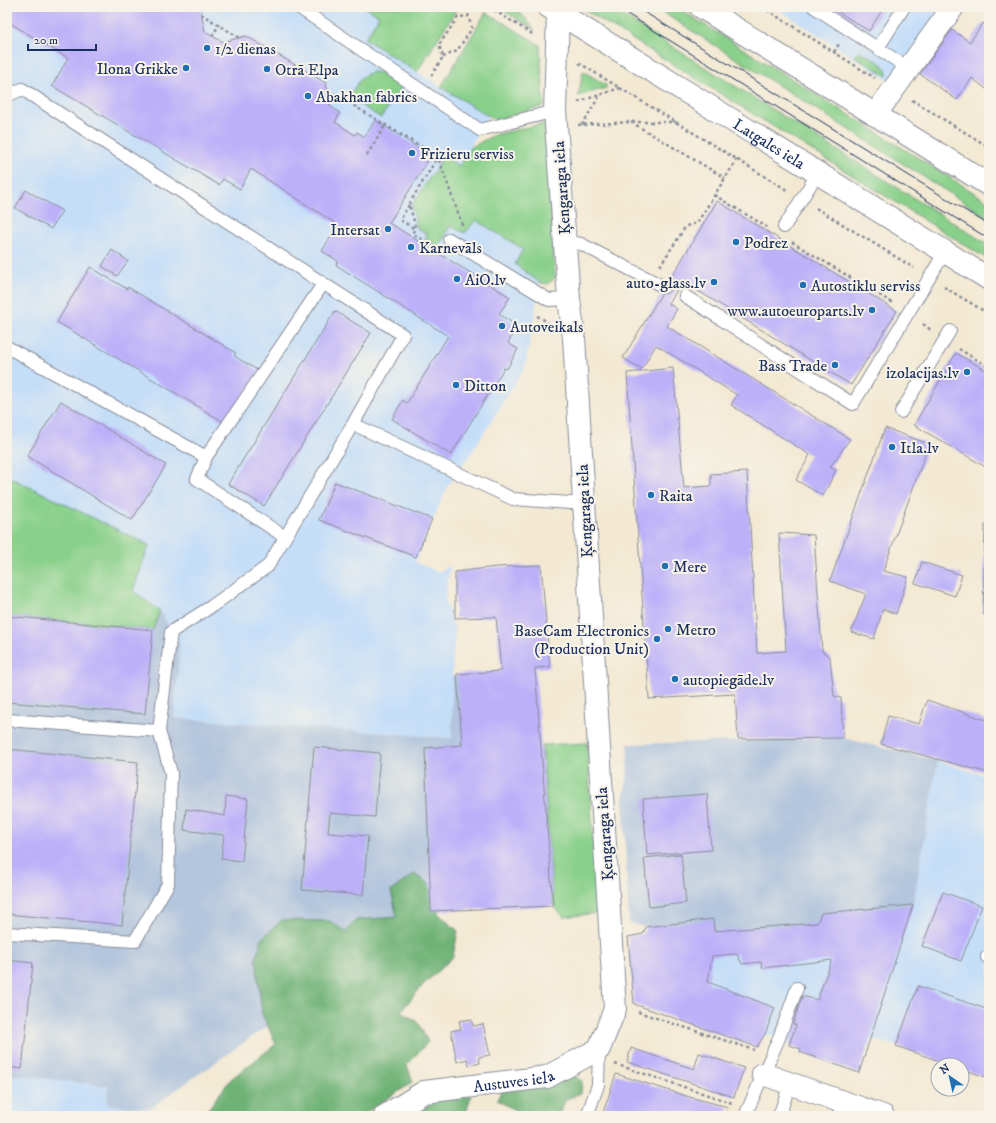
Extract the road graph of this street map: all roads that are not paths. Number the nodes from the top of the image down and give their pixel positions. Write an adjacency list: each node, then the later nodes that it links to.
1 (298, 7): 10 (lane)
2 (701, 7): 11 (main road)
3 (814, 7): 7 (lane)
4 (904, 7): 7 (lane)
5 (953, 7): 8 (main road)
6 (553, 10): 10 (main road, Ķengaraga iela); 12 (main road, Latgales iela)
7 (878, 48): 8 (lane)
8 (908, 68): 11 (main road)
9 (7, 96): 19 (lane)
10 (564, 107): 16 (main road, Ķengaraga iela)
11 (875, 115): 13 (main road)
12 (818, 173): 14 (lane); 17 (main road, Latgales iela)
13 (989, 185)
14 (784, 228)
15 (450, 239): 22 (lane)
16 (565, 241): 20 (lane); 22 (main road, Ķengaraga iela)
17 (945, 252): 18 (main road, Latgales iela); 21 (lane)
18 (989, 279)
19 (323, 284): 26 (lane); 27 (lane)
20 (664, 287)
21 (685, 296)
22 (569, 299): 28 (main road, Ķengaraga iela)
23 (947, 335): 25 (lane)
24 (7, 347): 27 (lane)
25 (901, 412)
26 (353, 424): 28 (lane); 29 (lane)
27 (206, 457): 29 (lane)
28 (584, 504): 34 (main road, Ķengaraga iela)
29 (286, 537): 31 (lane)
30 (7, 720): 31 (lane)
31 (159, 731): 32 (lane)
32 (7, 933)
33 (796, 988): 35 (lane)
34 (599, 1049): 37 (main road, Austuves iela); 38 (lane)
35 (763, 1074): 36 (main road); 39 (lane)
36 (790, 1084): 40 (lane); 41 (main road)
37 (385, 1116)
38 (587, 1116)
39 (746, 1116)
40 (779, 1116)
41 (884, 1116)

